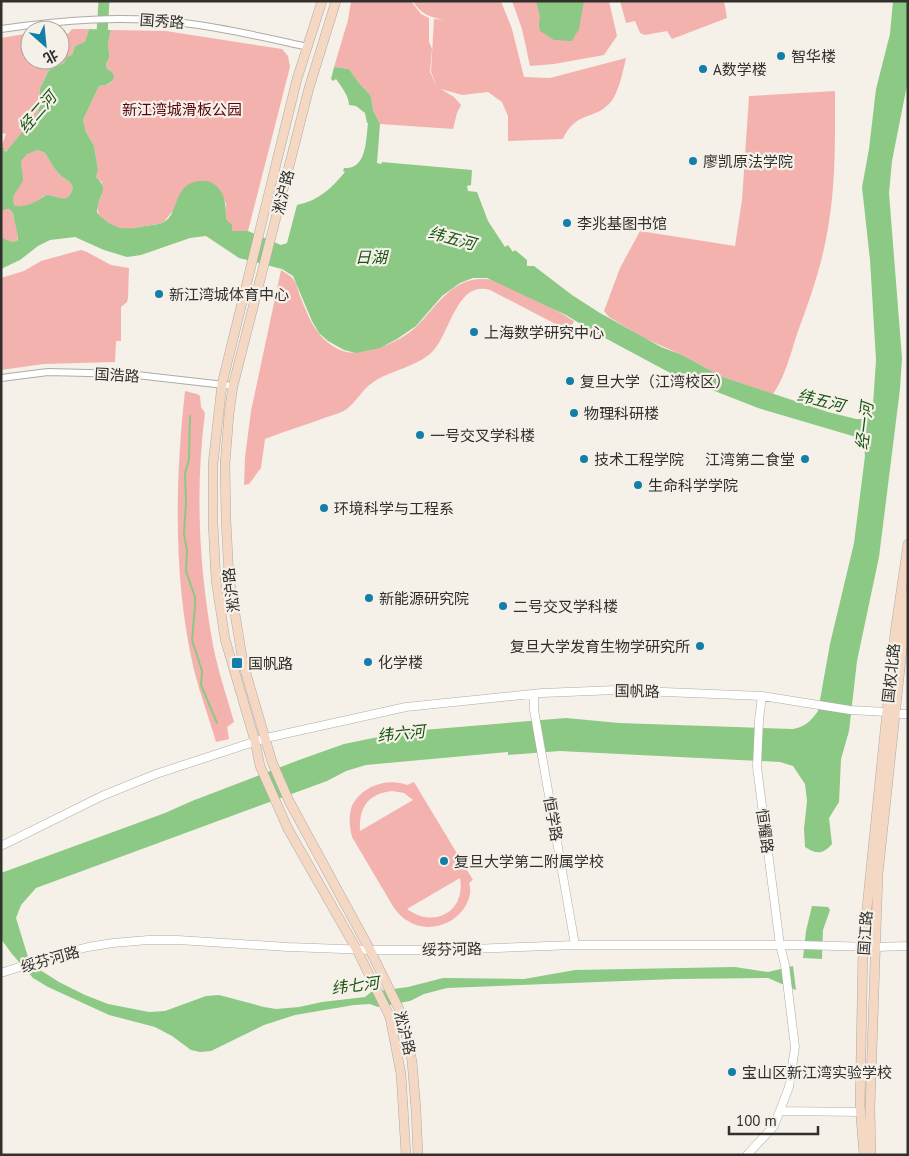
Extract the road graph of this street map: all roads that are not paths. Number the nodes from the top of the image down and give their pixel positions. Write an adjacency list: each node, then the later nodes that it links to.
1 (322, 1): 4 (main road, 淞沪路)
2 (336, 1): 5 (main road, 淞沪路)
3 (1, 29): 4 (street, 国秀路)
4 (308, 47): 5 (main road, 国秀路); 7 (main road, 淞沪路)
5 (320, 51): 8 (main road, 淞沪路)
6 (1, 378): 7 (street, 国浩路)
7 (222, 384): 8 (street, 国浩路); 16 (main road, 淞沪路)
8 (233, 386): 15 (main road, 淞沪路)
9 (908, 544): 13 (main road, 国权北路)
10 (908, 594): 13 (main road, 国权北路)
11 (534, 694): 12 (street, 国帆路); 15 (street, 国帆路); 18 (street, 恒学路)
12 (762, 696): 13 (street, 国帆路); 19 (street, 恒耀路)
13 (891, 713): 14 (street, 国帆路); 21 (main road, 国江路); 22 (main road, 国江路)
14 (908, 714)
15 (266, 738): 16 (street, 国帆路); 24 (main road, 淞沪路)
16 (254, 741): 17 (street, 国帆路); 23 (main road, 淞沪路)
17 (1, 846)
18 (575, 945): 19 (street, 绥芬河路); 24 (street, 绥芬河路)
19 (780, 946): 21 (street, 绥芬河路); 28 (street, 恒耀路)
20 (908, 946): 22 (street, 绥芬河路)
21 (863, 947): 22 (street, 绥芬河路); 26 (main road, 国江路)
22 (875, 948): 27 (main road, 国江路)
23 (357, 950): 24 (street, 绥芬河路); 25 (street, 绥芬河路); 30 (main road, 淞沪路)
24 (370, 950): 31 (main road, 淞沪路)
25 (1, 973)
26 (863, 999): 27 (street); 29 (main road, 国江路)
27 (874, 999): 34 (main road, 国江路)
28 (780, 1111): 29 (street); 32 (street)
29 (861, 1112): 33 (main road, 国江路)
30 (406, 1155)
31 (418, 1155)
32 (746, 1155)
33 (864, 1155)
34 (872, 1155)

